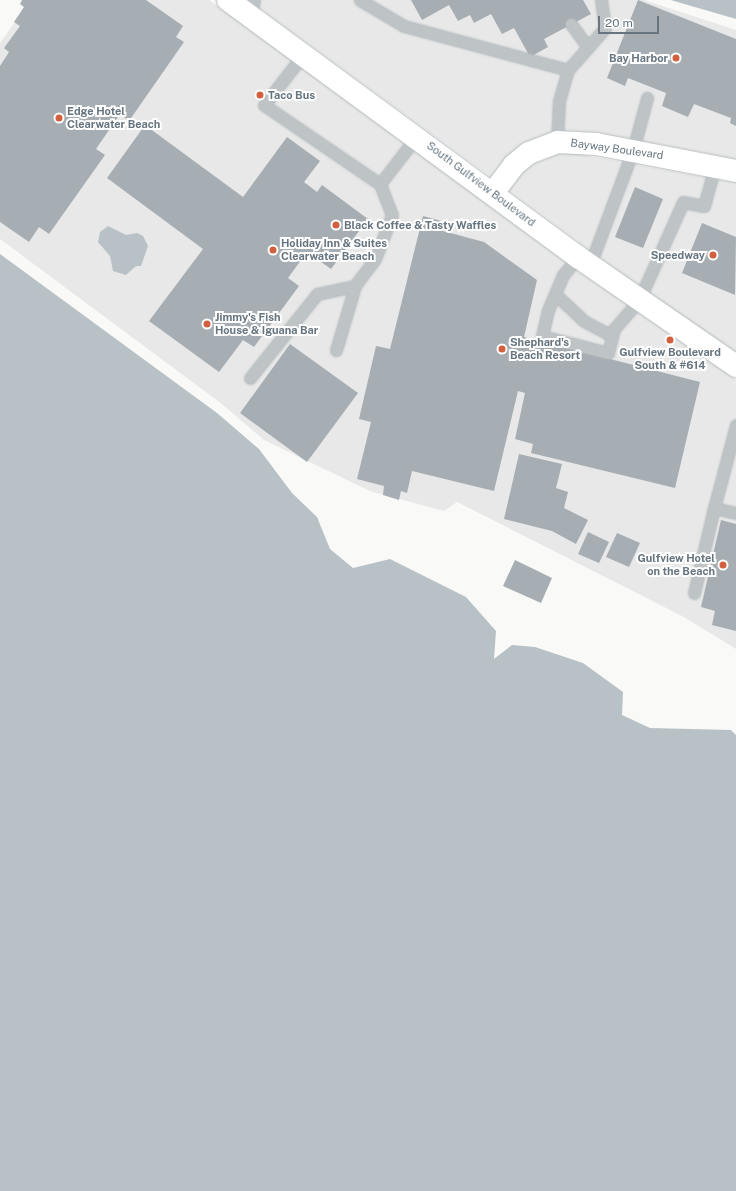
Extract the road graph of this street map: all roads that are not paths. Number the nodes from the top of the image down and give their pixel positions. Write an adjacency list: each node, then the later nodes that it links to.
1 (228, 0): 4 (main road, South Gulfview Boulevard)
2 (360, 0): 8 (lane)
3 (601, 0): 6 (lane)
4 (253, 8): 7 (main road, South Gulfview Boulevard)
5 (572, 24): 6 (lane)
6 (588, 47): 8 (lane)
7 (303, 55): 10 (main road, South Gulfview Boulevard); 14 (lane)
8 (568, 70): 11 (lane)
9 (647, 98): 12 (lane)
10 (417, 136): 14 (lane); 15 (main road, South Gulfview Boulevard)
11 (557, 142): 12 (main road, Bayway Boulevard); 15 (main road, Bayway Boulevard)
12 (633, 150): 13 (main road, Bayway Boulevard); 16 (lane)
13 (726, 169): 19 (lane)
14 (380, 184): 17 (lane)
15 (493, 193): 16 (main road, South Gulfview Boulevard)
16 (584, 261): 18 (lane); 19 (main road, South Gulfview Boulevard)
17 (355, 286): 21 (lane); 23 (lane)
18 (555, 294): 20 (lane); 20 (lane)
19 (639, 300): 20 (lane); 22 (main road, South Gulfview Boulevard)
20 (612, 336)
21 (336, 350)
22 (736, 366)
23 (250, 378)
24 (736, 425): 25 (lane)
25 (714, 508): 26 (lane); 27 (lane)
26 (736, 513)
27 (694, 593)

